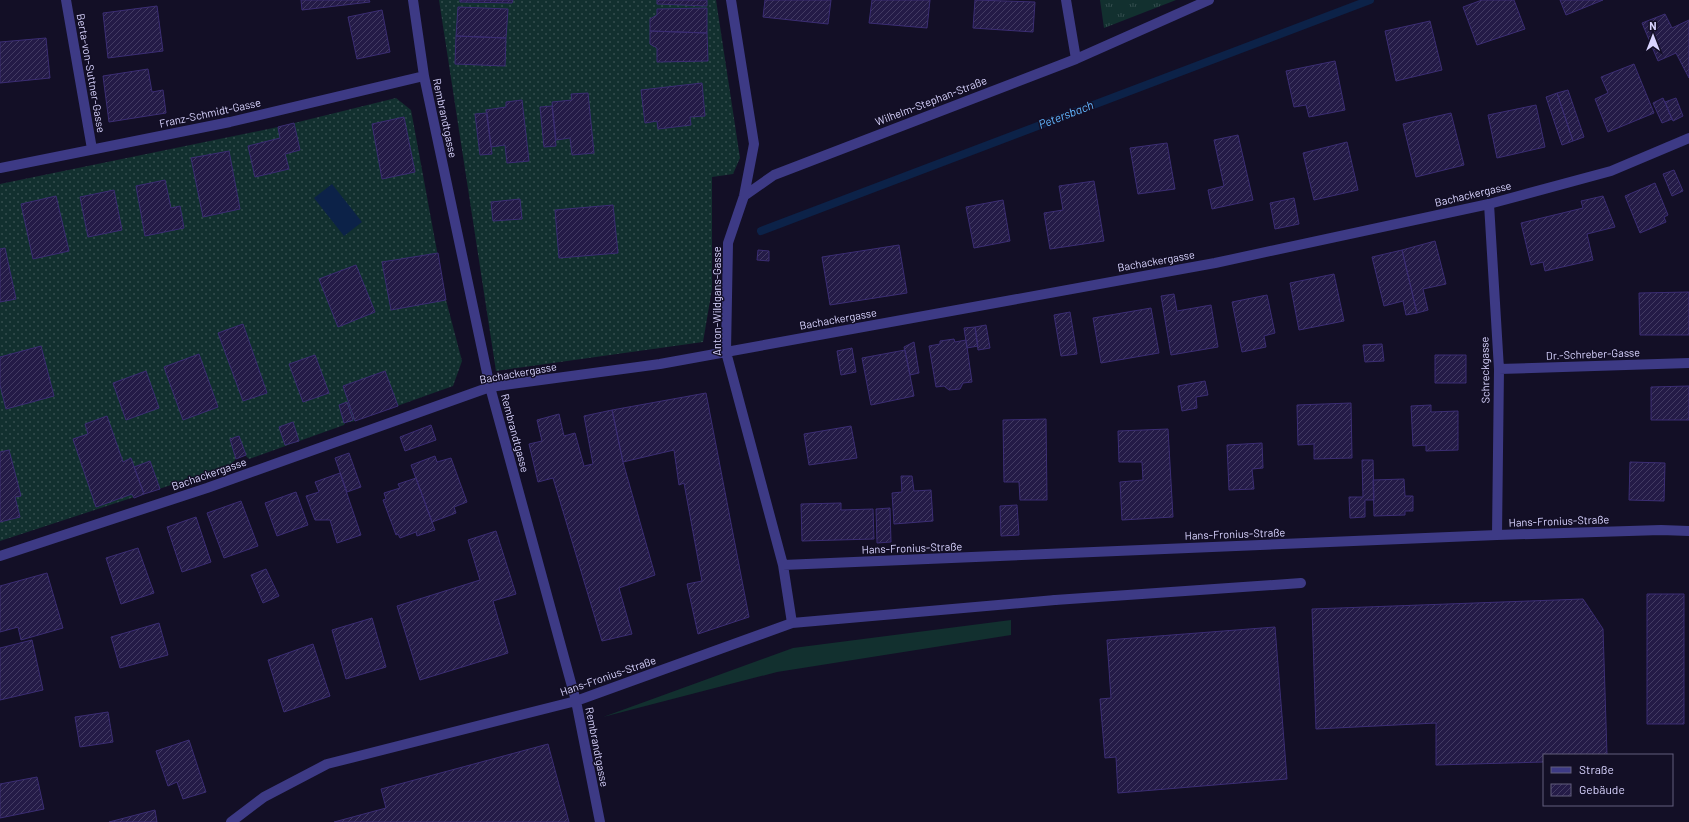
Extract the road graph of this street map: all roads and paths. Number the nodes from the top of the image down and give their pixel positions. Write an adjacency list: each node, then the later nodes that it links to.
1 (66, 0): 9 (street, Berta-von-Suttner-Gasse)
2 (413, 0): 7 (street, Rembrandtgasse)
3 (731, 0): 11 (street, Anton-Wildgans-Gasse)
4 (1066, 0): 6 (street)
5 (1209, 0): 6 (street, Wilhelm-Stephan-Straße)
6 (1076, 58): 11 (street, Wilhelm-Stephan-Straße)
7 (424, 76): 9 (street, Franz-Schmidt-Gasse); 16 (street, Rembrandtgasse)
8 (1689, 138): 12 (street, Bachackergasse)
9 (92, 149): 10 (street, Franz-Schmidt-Gasse)
10 (0, 168)
11 (744, 196): 13 (street, Anton-Wildgans-Gasse)
12 (1489, 204): 13 (street, Bachackergasse); 15 (street, Schreckgasse)
13 (726, 352): 16 (street, Bachackergasse); 20 (street, Anton-Wildgans-Gasse)
14 (1689, 363): 15 (street, Dr.-Schreber-Gasse)
15 (1498, 369): 18 (street, Schreckgasse)
16 (490, 387): 19 (street, Bachackergasse); 23 (street, Rembrandtgasse)
17 (1689, 531): 18 (street, Hans-Fronius-Straße)
18 (1497, 535): 20 (street, Hans-Fronius-Straße)
19 (0, 556)
20 (783, 566): 22 (street, Anton-Wildgans-Gasse)
21 (1301, 583): 22 (street, Hans-Fronius-Straße)
22 (792, 623): 23 (street, Hans-Fronius-Straße)
23 (576, 701): 24 (street, Hans-Fronius-Straße); 25 (street, Rembrandtgasse)
24 (231, 822)
25 (600, 822)

